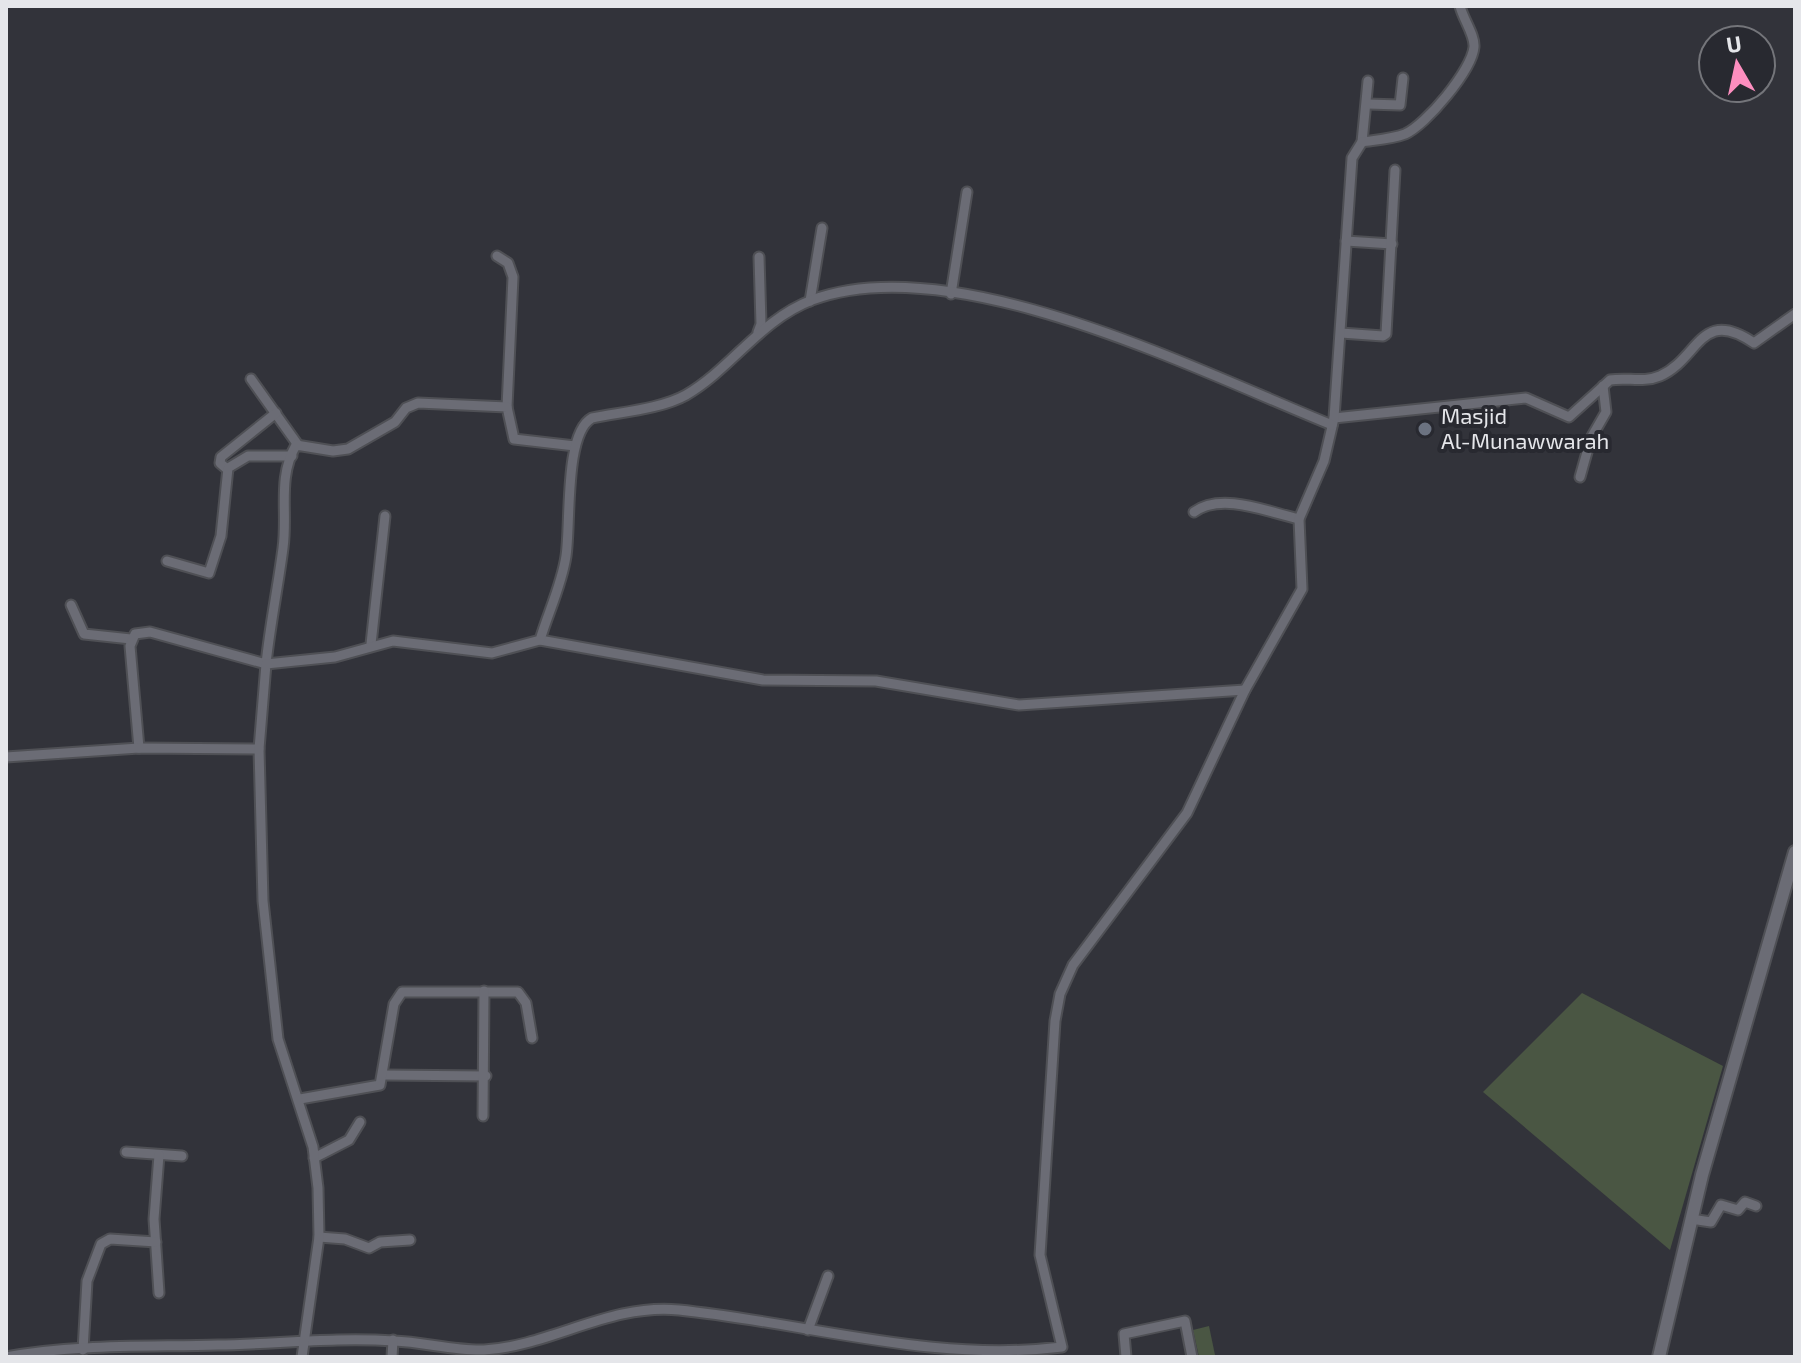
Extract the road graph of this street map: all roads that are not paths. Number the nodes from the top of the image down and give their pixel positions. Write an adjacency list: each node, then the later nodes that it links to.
1 (1460, 6): 5 (street)
2 (1403, 78): 4 (street)
3 (1368, 81): 4 (street)
4 (1368, 104): 5 (street)
5 (1362, 142): 9 (street)
6 (1395, 170): 10 (street)
7 (967, 192): 13 (street)
8 (822, 228): 14 (street)
9 (1346, 241): 10 (street); 17 (street)
10 (1392, 244): 17 (street)
11 (497, 256): 20 (street)
12 (759, 257): 16 (street)
13 (951, 294): 14 (street); 22 (street)
14 (810, 301): 16 (street)
15 (1795, 314): 19 (street)
16 (758, 332): 24 (street)
17 (1341, 333): 22 (street)
18 (251, 379): 21 (street)
19 (1603, 386): 22 (street); 27 (street)
20 (507, 407): 23 (street); 24 (street)
21 (276, 413): 23 (street); 26 (street)
22 (1333, 422): 30 (street)
23 (298, 445): 25 (street)
24 (575, 446): 34 (street)
25 (292, 456): 26 (street); 36 (street)
26 (227, 469): 31 (street)
27 (1580, 477)
28 (1194, 512): 30 (street)
29 (385, 516): 35 (street)
30 (1299, 519): 37 (street)
31 (167, 561)
32 (71, 605): 33 (street)
33 (131, 639): 36 (street); 38 (street)
34 (540, 640): 35 (street); 37 (street)
35 (371, 644): 36 (street)
36 (266, 664): 39 (street)
37 (1245, 690): 65 (street)
38 (139, 748): 39 (street); 40 (street)
39 (259, 749): 46 (street)
40 (6, 757)
41 (1795, 852): 54 (street)
42 (484, 991): 43 (street); 44 (street); 45 (street)
43 (532, 1038)
44 (384, 1075): 45 (street); 46 (street)
45 (486, 1076): 47 (street)
46 (300, 1099): 52 (street)
47 (483, 1116)
48 (360, 1122): 52 (street)
49 (126, 1152): 50 (street)
50 (159, 1155): 51 (street); 57 (street)
51 (182, 1156)
52 (314, 1158): 55 (street)
53 (1756, 1206): 54 (street)
54 (1691, 1219): 72 (street)
55 (319, 1237): 56 (street); 62 (street)
56 (410, 1240)
57 (156, 1242): 59 (street); 63 (street)
58 (828, 1276): 60 (street)
59 (159, 1293)
60 (808, 1330): 61 (street); 66 (street)
61 (393, 1340): 62 (street); 69 (street)
62 (303, 1343): 64 (street); 68 (street)
63 (83, 1350): 64 (street); 67 (street)
64 (160, 1352)
65 (1063, 1352): 66 (street)
66 (1028, 1355)
67 (6, 1357)
68 (302, 1357)
69 (392, 1357)
70 (1126, 1357): 71 (street)
71 (1192, 1357)
72 (1659, 1357)

